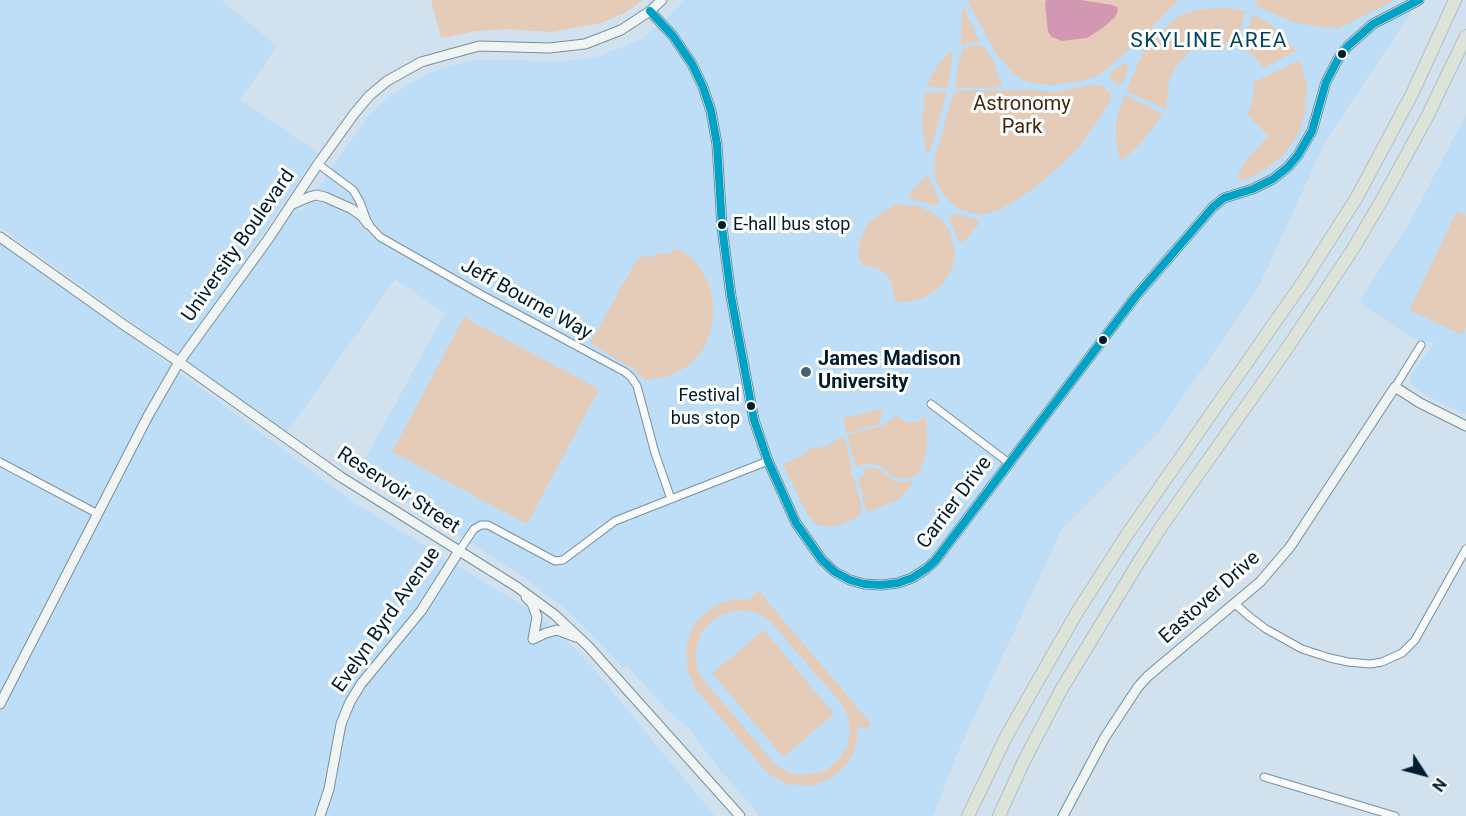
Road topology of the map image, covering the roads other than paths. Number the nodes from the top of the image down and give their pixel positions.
1 (662, 0) edge
2 (1419, 0) edge
3 (1455, 0) edge
4 (650, 11) junction
5 (1466, 36) edge
6 (318, 164) junction
7 (291, 206) junction
8 (368, 224) junction
9 (0, 237) edge
10 (1421, 345) dead end
11 (179, 362) junction
12 (1395, 387) junction
13 (932, 404) dead end
14 (1466, 426) edge
15 (768, 460) junction
16 (0, 462) edge
17 (1009, 463) junction
18 (672, 499) junction
19 (99, 514) junction
20 (1466, 549) edge
21 (459, 551) junction
22 (517, 587) junction
23 (1234, 603) junction
24 (585, 642) junction
25 (0, 704) edge
26 (1264, 777) dead end
27 (320, 816) edge
28 (740, 816) edge
29 (968, 816) edge
30 (999, 816) edge
31 (1063, 816) edge
32 (1395, 816) edge

1 - 4 street, University Boulevard
2 - 17 street, Carrier Drive
3 - 29 highway
4 - 6 street, University Boulevard
4 - 15 street, Carrier Drive
5 - 30 highway
6 - 7 street, University Boulevard
6 - 8 street, Jeff Bourne Way
7 - 8 street
7 - 11 street, University Boulevard
8 - 18 street, Jeff Bourne Way
9 - 11 street, Reservoir Street
10 - 12 street, Eastover Drive
11 - 19 street, University Boulevard
11 - 21 street, Reservoir Street
12 - 14 street
12 - 23 street, Eastover Drive
13 - 17 street
15 - 17 street, Carrier Drive
15 - 18 street
16 - 19 street
18 - 21 street
19 - 25 street, University Boulevard
20 - 23 street
21 - 22 street, Reservoir Street
21 - 27 street, Evelyn Byrd Avenue
22 - 24 street, Reservoir Street
22 - 24 street
23 - 31 street, Eastover Drive
24 - 28 street, Reservoir Street
26 - 32 street

